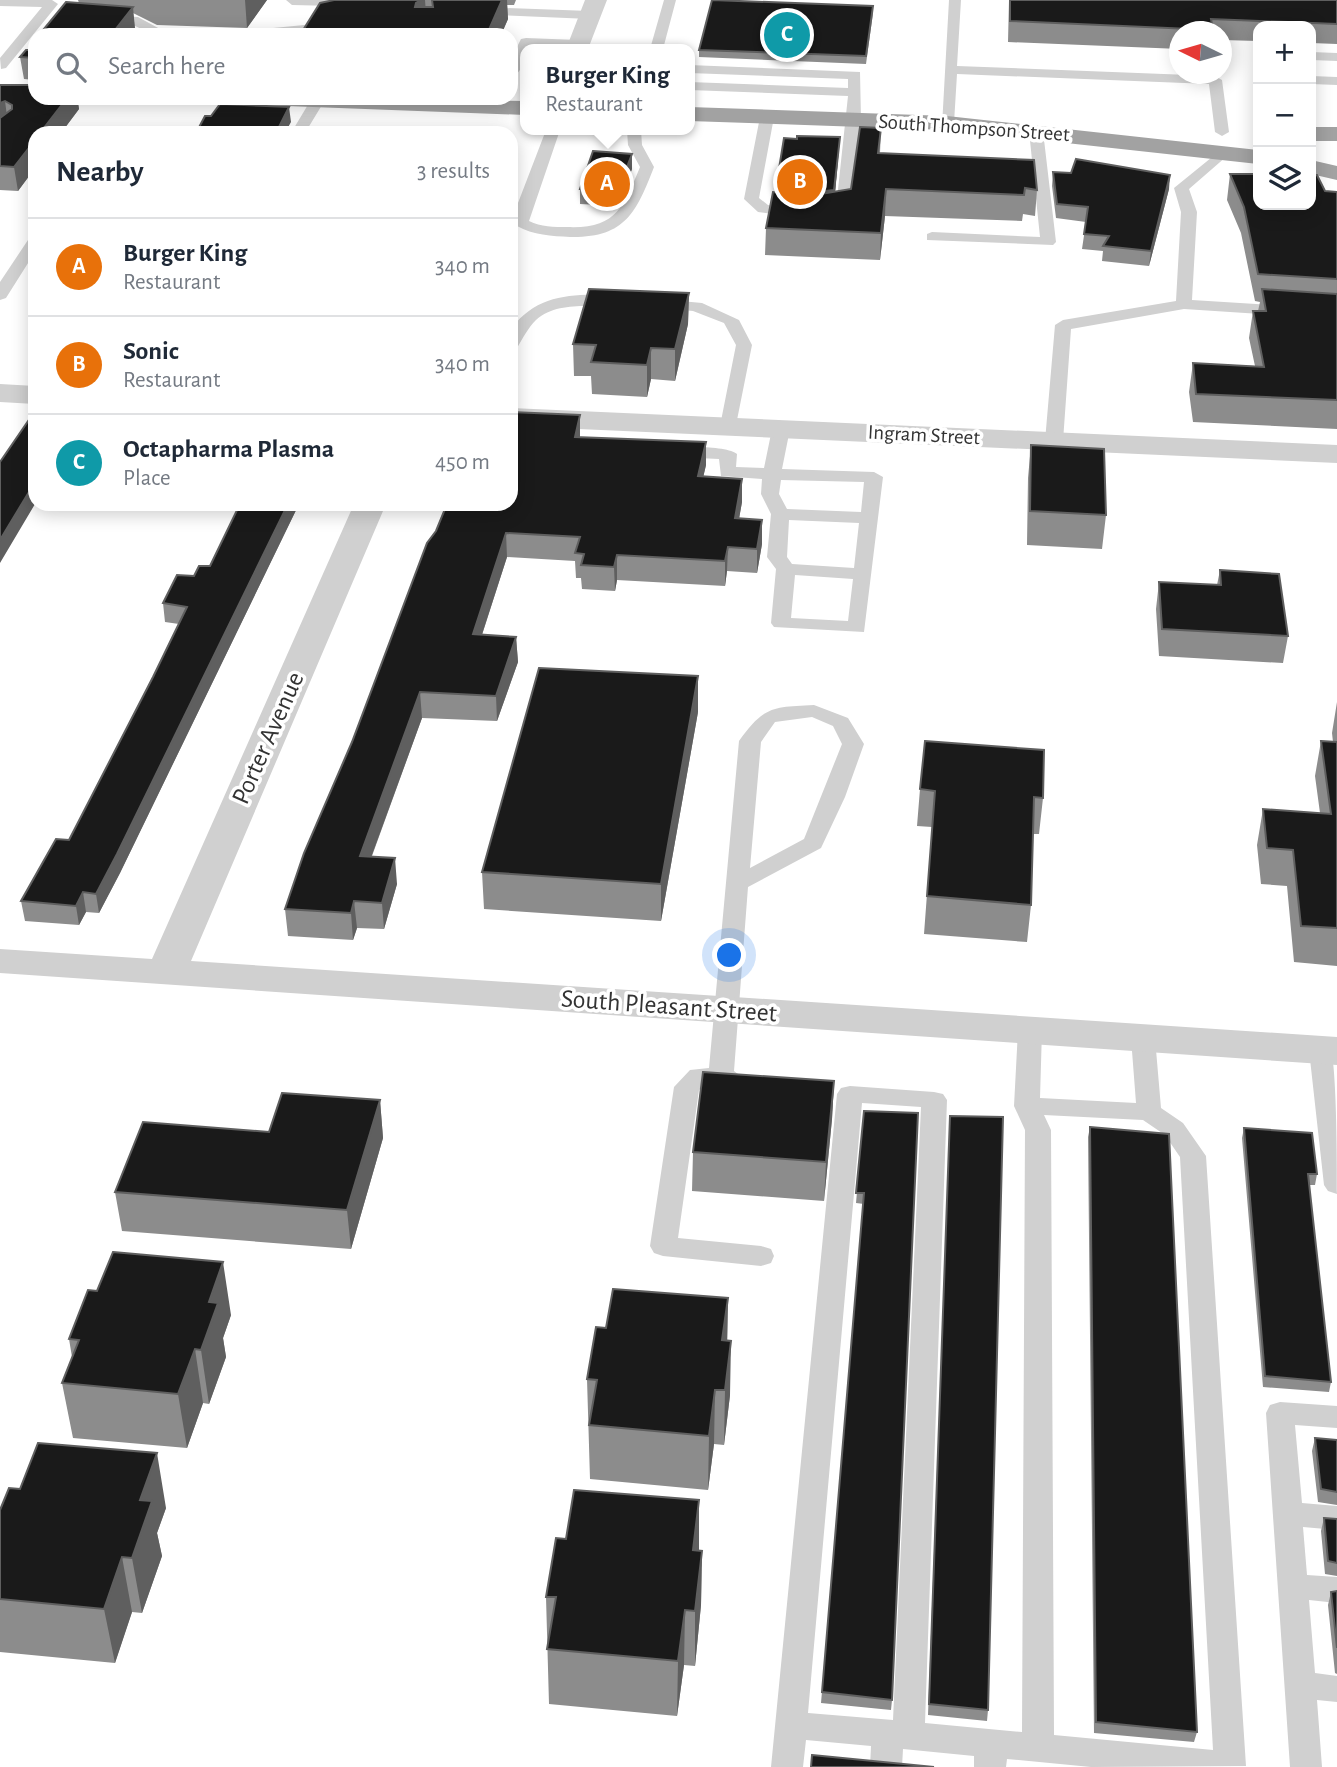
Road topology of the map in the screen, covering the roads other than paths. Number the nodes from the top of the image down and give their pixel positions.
1 (550, 0) edge
2 (670, 0) edge
3 (955, 0) edge
4 (345, 1) edge
5 (0, 2) edge
6 (593, 8) edge
7 (461, 10) edge
8 (545, 13) junction
9 (283, 17) edge
10 (94, 19) edge
11 (37, 28) edge
12 (150, 28) edge
13 (28, 37) edge
14 (525, 44) edge
15 (547, 44) edge
16 (579, 44) edge
17 (657, 44) edge
18 (1316, 56) edge
19 (1337, 57) edge
20 (1, 65) edge
21 (24, 65) edge
22 (695, 69) edge
23 (950, 70) junction
24 (1316, 80) edge
25 (1337, 81) edge
26 (695, 86) edge
27 (854, 92) junction
28 (315, 105) edge
29 (695, 114) edge
30 (767, 117) junction
31 (854, 120) junction
32 (947, 123) junction
33 (302, 126) edge
34 (1026, 130) junction
35 (1253, 134) edge
36 (552, 135) edge
37 (633, 135) edge
38 (1222, 143) junction
39 (1253, 156) edge
40 (1316, 168) edge
41 (1337, 173) edge
42 (932, 236) dead end
43 (28, 251) edge
44 (12, 275) junction
45 (28, 276) edge
46 (0, 295) edge
47 (1184, 304) junction
48 (1337, 314) edge
49 (518, 329) edge
50 (0, 393) edge
51 (28, 395) edge
52 (518, 416) edge
53 (729, 426) junction
54 (781, 429) junction
55 (1054, 441) junction
56 (659, 451) edge
57 (1337, 454) edge
58 (772, 474) junction
59 (367, 511) edge
60 (780, 514) junction
61 (869, 518) junction
62 (786, 569) junction
63 (863, 575) junction
64 (737, 884) junction
65 (0, 961) edge
66 (166, 972) junction
67 (726, 1009) junction
68 (1030, 1030) junction
69 (1143, 1038) junction
70 (1329, 1050) edge
71 (721, 1077) junction
72 (762, 1082) edge
73 (1027, 1106) junction
74 (1149, 1112) junction
75 (1334, 1131) edge
76 (1337, 1185) edge
77 (761, 1256) dead end
78 (1337, 1417) edge
79 (1287, 1514) junction
80 (1337, 1518) edge
81 (1293, 1586) junction
82 (1337, 1590) edge
83 (1300, 1685) junction
84 (1337, 1689) edge
85 (791, 1725) junction
86 (898, 1734) junction
87 (1038, 1748) junction
88 (990, 1755) edge
89 (1100, 1760) edge
90 (787, 1767) edge
91 (886, 1767) edge
92 (1310, 1767) edge

1 - 8 lane
2 - 17 lane
3 - 23 lane
4 - 9 lane
4 - 9 lane
5 - 11 lane
6 - 8 lane
6 - 16 street
7 - 8 lane
10 - 12 lane
13 - 20 lane
14 - 15 lane
18 - 19 lane
20 - 21 lane
22 - 27 lane
23 - 32 lane
23 - 38 lane
24 - 25 lane
26 - 27 lane
27 - 31 lane
28 - 33 lane
29 - 30 highway, South Thompson Street
30 - 31 highway, South Thompson Street
30 - 31 lane
31 - 32 highway, South Thompson Street
32 - 34 highway, South Thompson Street
34 - 38 highway, South Thompson Street
34 - 42 lane
35 - 38 highway
36 - 37 lane
38 - 39 highway, South Thompson Street
38 - 47 lane
40 - 41 highway
43 - 44 lane
44 - 45 lane
44 - 46 lane
47 - 48 lane
47 - 55 lane
49 - 53 lane
50 - 51 street
52 - 53 street, Ingram Street
53 - 54 street, Ingram Street
54 - 55 street, Ingram Street
54 - 58 lane
55 - 57 street, Ingram Street
56 - 58 lane
58 - 60 lane
58 - 61 lane
59 - 66 street, Porter Avenue
60 - 61 lane
60 - 62 lane
61 - 63 lane
62 - 63 lane
62 - 63 lane
64 - 64 lane
64 - 67 lane
65 - 66 street, South Pleasant Street
66 - 67 street, South Pleasant Street
67 - 68 street, South Pleasant Street
67 - 71 lane
68 - 69 street, South Pleasant Street
68 - 73 lane
69 - 70 street, South Pleasant Street
69 - 74 lane
70 - 75 lane
71 - 72 lane
71 - 77 lane
73 - 74 lane
73 - 87 lane
74 - 89 lane
75 - 76 lane
78 - 79 lane
79 - 80 lane
79 - 81 lane
81 - 82 lane
81 - 83 lane
83 - 84 lane
83 - 92 lane
85 - 86 lane
85 - 86 lane
85 - 90 lane
86 - 88 lane
86 - 91 lane
87 - 88 lane
87 - 89 lane

